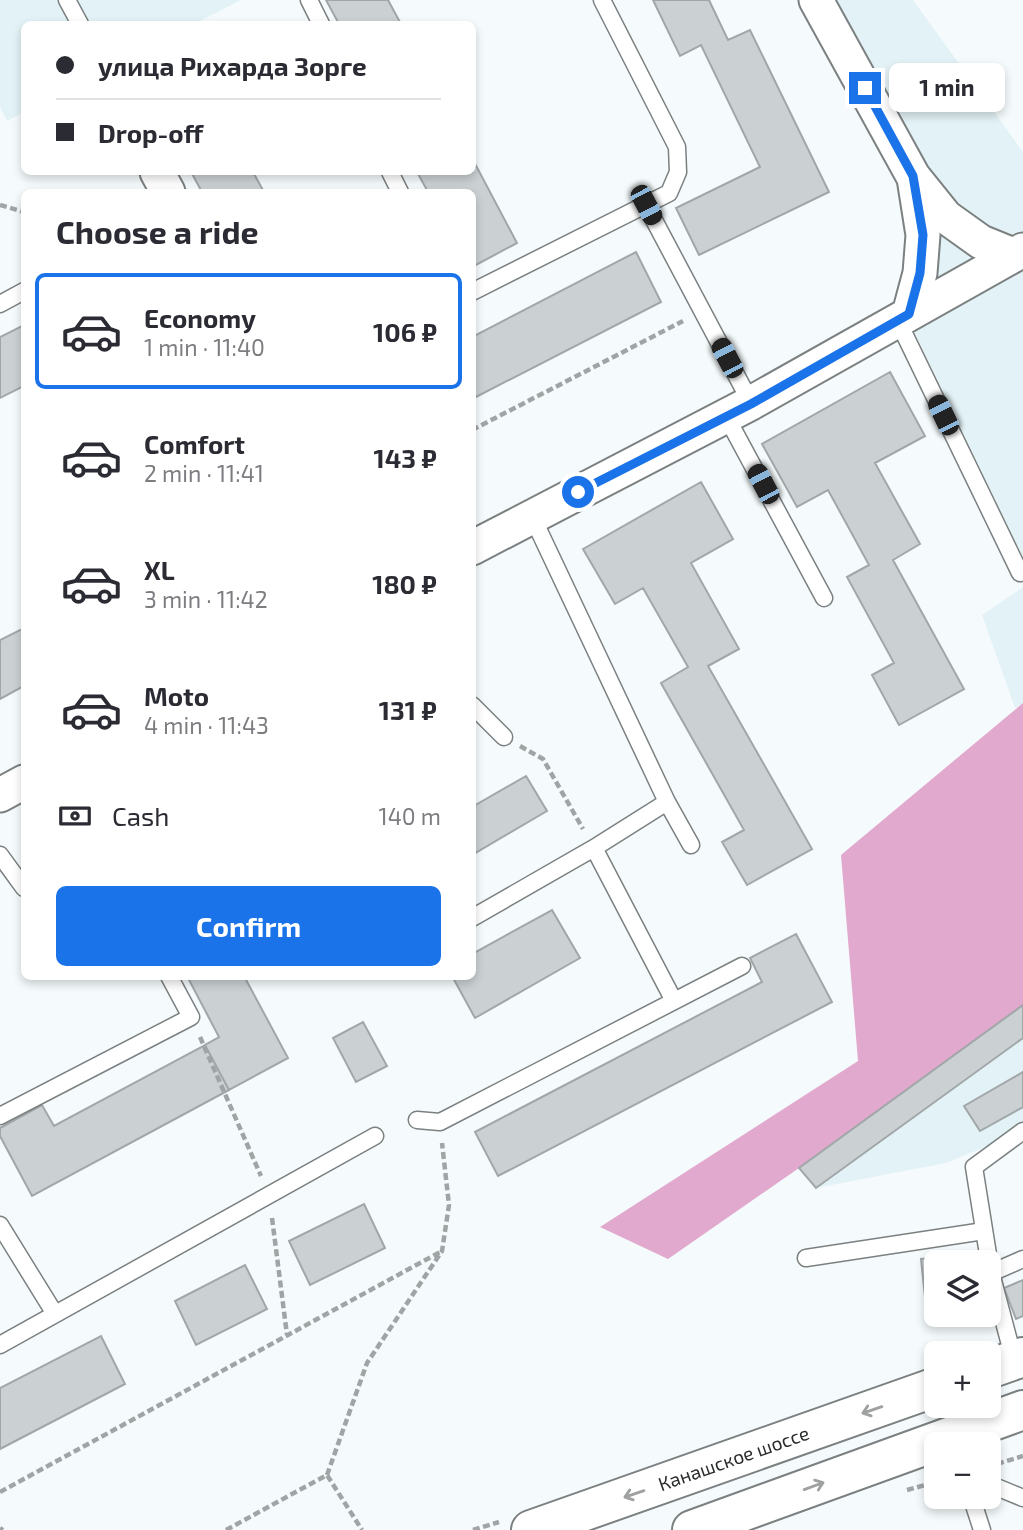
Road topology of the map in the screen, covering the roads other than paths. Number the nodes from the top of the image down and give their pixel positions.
1 (67, 0) edge
2 (309, 0) edge
3 (602, 0) edge
4 (816, 0) edge
5 (78, 21) edge
6 (320, 21) edge
7 (913, 176) junction
8 (646, 205) junction
9 (1018, 253) edge
10 (476, 290) edge
11 (21, 293) edge
12 (0, 304) edge
13 (903, 317) junction
14 (739, 410) junction
15 (532, 516) junction
16 (476, 546) edge
17 (1020, 573) dead end
18 (824, 598) dead end
19 (476, 709) edge
20 (504, 737) road end
21 (21, 784) edge
22 (0, 795) edge
23 (667, 802) junction
24 (691, 845) dead end
25 (594, 848) junction
26 (0, 855) edge
27 (21, 884) edge
28 (476, 916) edge
29 (742, 967) dead end
30 (171, 980) edge
31 (674, 1001) junction
32 (0, 1116) edge
33 (417, 1120) dead end
34 (1023, 1131) edge
35 (375, 1136) dead end
36 (0, 1224) edge
37 (984, 1231) junction
38 (987, 1250) edge
39 (806, 1258) dead end
40 (1023, 1259) edge
41 (1001, 1268) edge
42 (55, 1314) junction
43 (1001, 1325) edge
44 (0, 1345) edge
45 (1009, 1362) edge
46 (924, 1391) edge
47 (1023, 1410) edge
48 (968, 1432) edge
49 (924, 1449) edge
50 (1001, 1489) edge
51 (1023, 1497) edge
52 (975, 1509) edge
53 (517, 1525) edge
54 (692, 1530) edge
55 (982, 1530) edge

1 - 5 lane
2 - 6 lane
3 - 8 lane
4 - 7 street
7 - 9 street
7 - 13 street
8 - 10 lane
8 - 14 lane
9 - 13 street
11 - 12 lane
13 - 14 street
13 - 17 lane
14 - 15 street
14 - 18 lane
15 - 16 street
15 - 23 lane
19 - 20 lane
21 - 22 street
23 - 24 lane
23 - 25 lane
25 - 28 lane
25 - 31 lane
26 - 27 lane
29 - 31 lane
30 - 32 lane
31 - 33 lane
34 - 37 lane
35 - 42 lane
36 - 42 lane
37 - 38 lane
37 - 39 lane
40 - 41 lane
42 - 44 lane
43 - 45 lane
46 -> 53 main road, Канашское шоссе
47 - 48 main road
54 -> 49 main road
50 - 51 lane
52 - 55 lane

